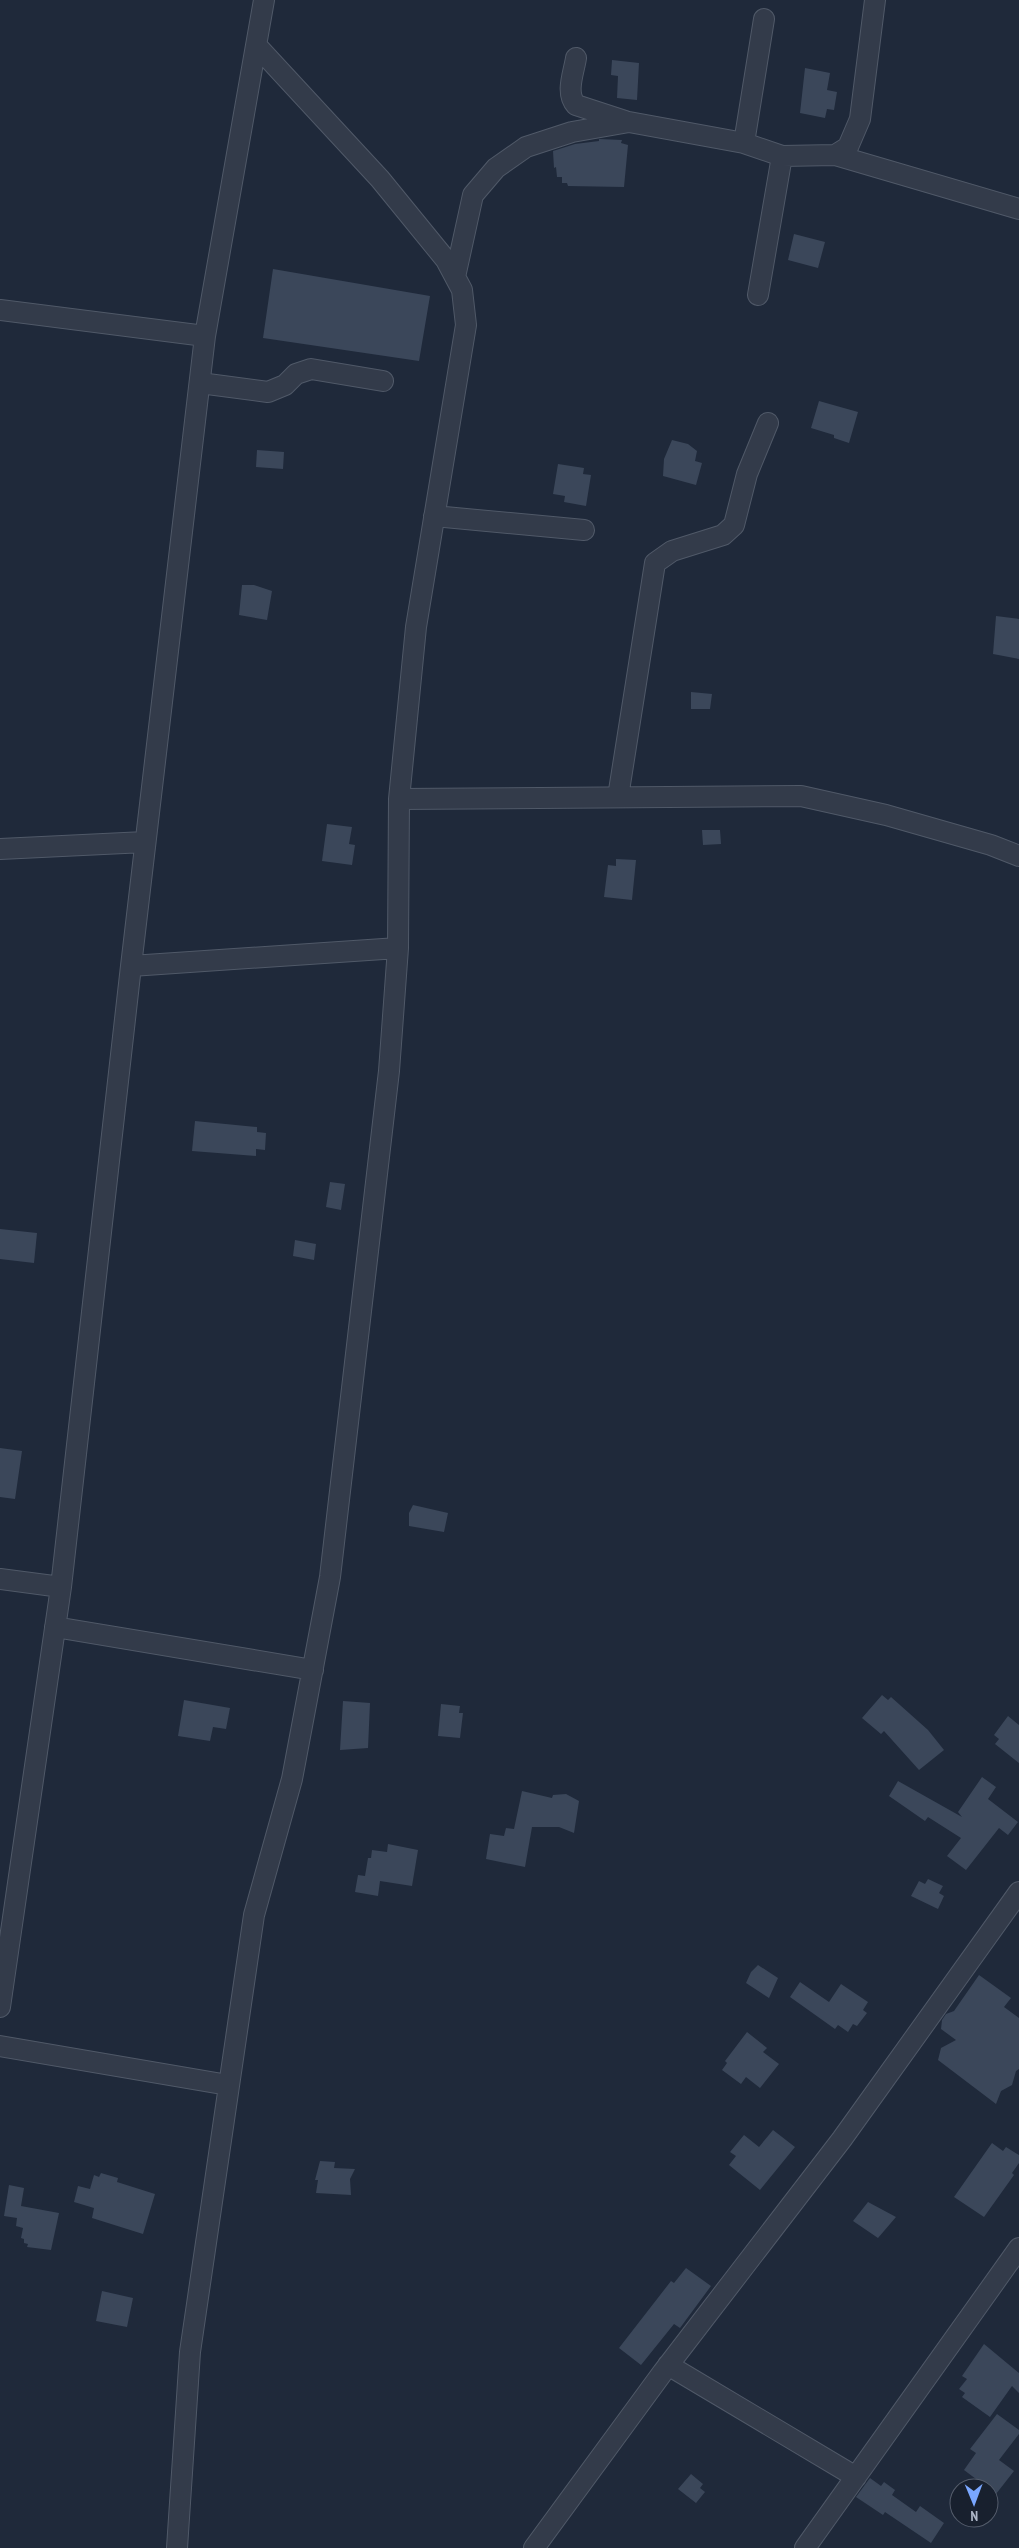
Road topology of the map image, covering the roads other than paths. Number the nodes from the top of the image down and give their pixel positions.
1 (264, 0) edge
2 (874, 0) edge
3 (764, 19) dead end
4 (256, 44) junction
5 (576, 58) dead end
6 (629, 122) junction
7 (744, 143) junction
8 (782, 156) junction
9 (835, 156) junction
10 (1019, 209) edge
11 (455, 277) junction
12 (758, 295) dead end
13 (0, 310) edge
14 (205, 336) junction
15 (383, 381) dead end
16 (200, 383) junction
17 (768, 423) dead end
18 (434, 516) junction
19 (584, 530) dead end
20 (618, 797) junction
21 (400, 798) junction
22 (145, 842) junction
23 (0, 849) edge
24 (1019, 856) edge
25 (398, 948) junction
26 (131, 966) junction
27 (0, 1578) edge
28 (61, 1587) junction
29 (55, 1627) junction
30 (313, 1670) junction
31 (1019, 1892) edge
32 (0, 2007) edge
33 (0, 2046) edge
34 (228, 2086) junction
35 (1019, 2248) edge
36 (668, 2365) junction
37 (856, 2477) junction
38 (177, 2548) edge
39 (534, 2548) edge
40 (805, 2548) edge

1 - 4 street
2 - 9 street
3 - 7 street
4 - 11 street
4 - 14 street
5 - 6 street
6 - 7 street
6 - 11 street
7 - 8 street
8 - 9 street
8 - 12 street
9 - 10 street
11 - 18 street
13 - 14 street
14 - 16 street
15 - 16 street
16 - 22 street
17 - 20 street
18 - 19 street
18 - 21 street
20 - 21 street
20 - 24 street
21 - 25 street
22 - 23 street
22 - 26 street
25 - 26 street
25 - 30 street
26 - 28 street
27 - 28 street
28 - 29 street
29 - 30 street
29 - 32 street
30 - 34 street
31 - 36 street
33 - 34 street
34 - 38 street
35 - 37 street
36 - 37 street
36 - 39 street
37 - 40 street

